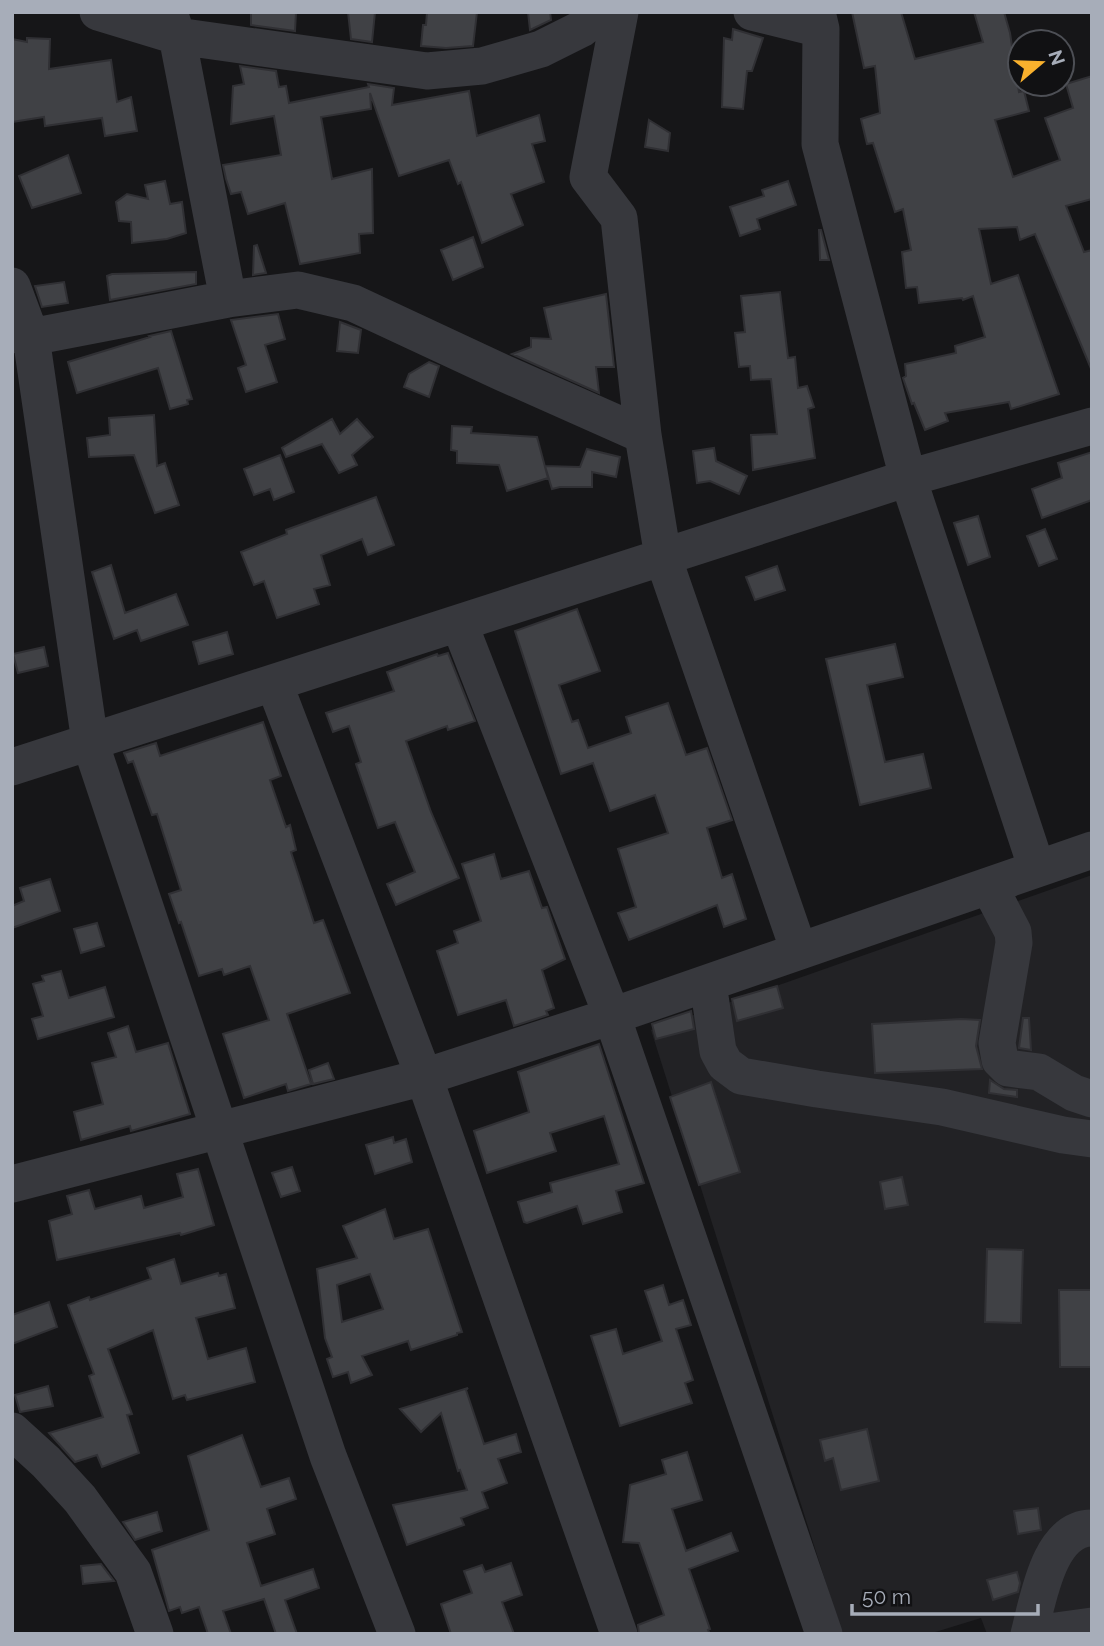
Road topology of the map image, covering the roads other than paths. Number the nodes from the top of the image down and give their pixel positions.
1 (98, 12) edge
2 (602, 12) edge
3 (620, 12) edge
4 (752, 12) edge
5 (819, 20) edge
6 (173, 24) edge
7 (12, 286) edge
8 (228, 299) junction
9 (22, 336) edge
10 (1092, 426) edge
11 (643, 435) junction
12 (908, 478) junction
13 (663, 557) junction
14 (459, 623) junction
15 (274, 683) junction
16 (90, 742) junction
17 (12, 767) edge
18 (1092, 850) edge
19 (1037, 869) junction
20 (989, 886) junction
21 (799, 951) junction
22 (708, 983) junction
23 (612, 1016) junction
24 (424, 1077) junction
25 (1092, 1099) edge
26 (220, 1130) junction
27 (1092, 1139) edge
28 (12, 1184) edge
29 (12, 1431) edge
30 (1092, 1528) edge
31 (1092, 1626) edge
32 (155, 1634) edge
33 (397, 1634) edge
34 (619, 1634) edge
35 (824, 1634) edge
36 (1032, 1634) edge

1 - 6 street
2 - 6 street
3 - 11 street
4 - 5 street
5 - 12 street
6 - 8 street
7 - 9 street
8 - 9 street
8 - 11 street
9 - 16 street
10 - 12 street
11 - 13 street
12 - 13 street
12 - 19 street
13 - 14 street
13 - 21 street
14 - 15 street
14 - 23 street
15 - 16 street
15 - 24 street
16 - 17 street
16 - 26 street
18 - 19 street
19 - 20 street
20 - 21 street
20 - 25 street
21 - 22 street
22 - 23 street
22 - 27 street
23 - 24 street
23 - 35 street
24 - 26 street
24 - 34 street
26 - 28 street
26 - 33 street
29 - 32 street
30 - 36 street
31 - 36 street

